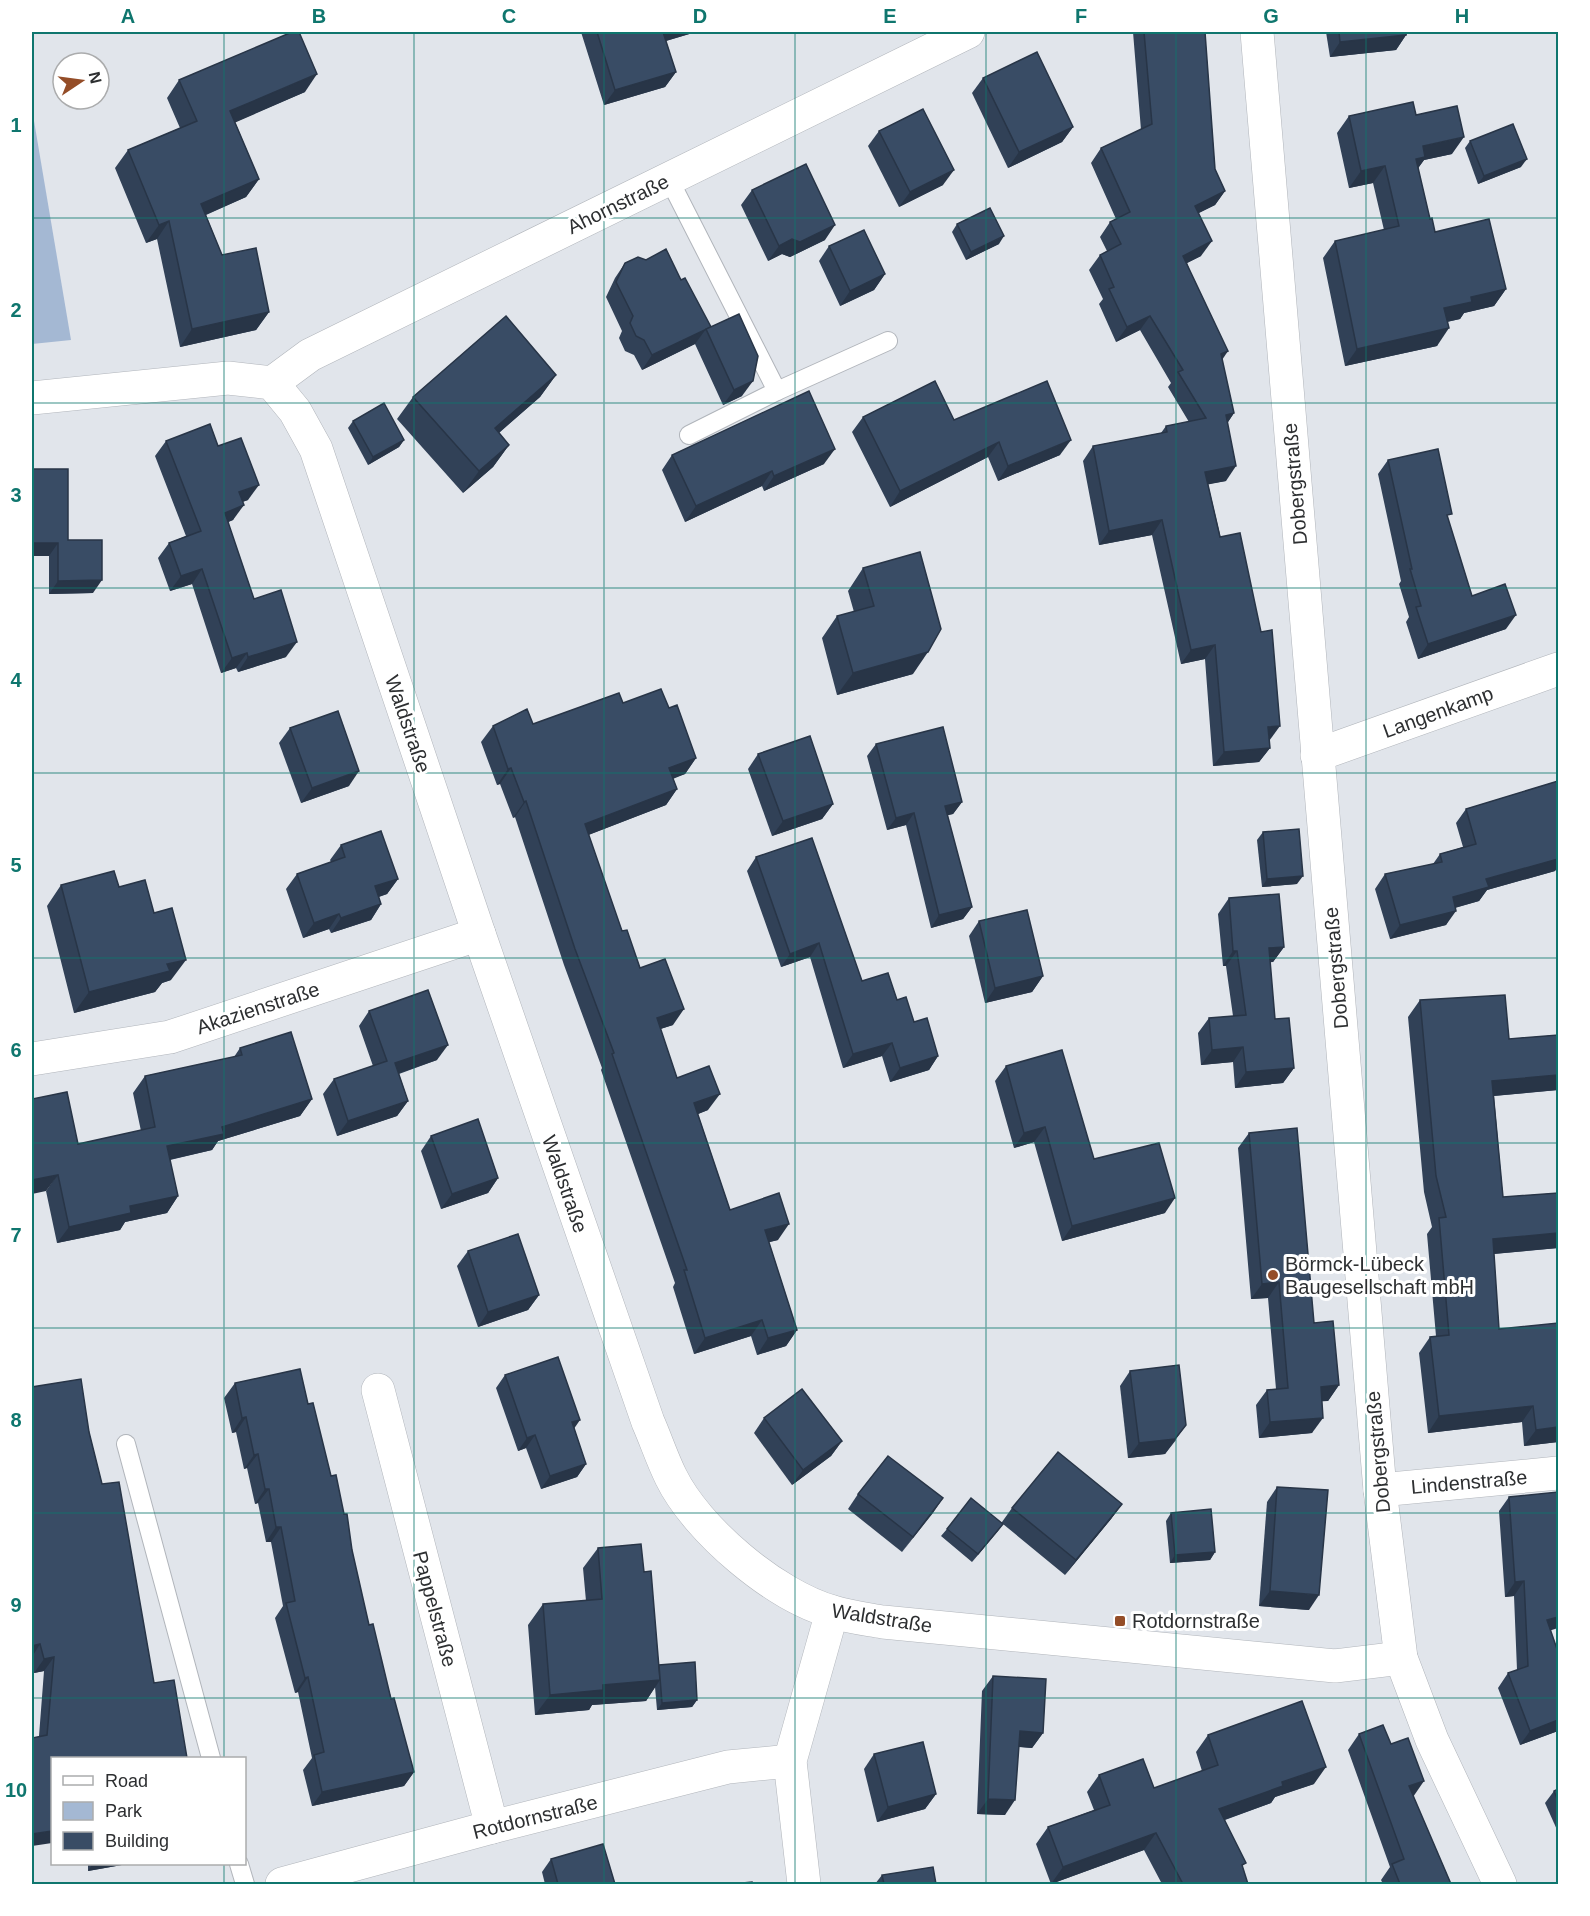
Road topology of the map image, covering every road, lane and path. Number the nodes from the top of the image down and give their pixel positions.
1 (968, 32) edge
2 (1257, 32) edge
3 (669, 179) junction
4 (888, 341) dead end
5 (272, 383) junction
6 (777, 391) junction
7 (32, 398) edge
8 (689, 435) dead end
9 (1558, 669) edge
10 (1317, 755) junction
11 (479, 934) junction
12 (32, 1059) edge
13 (378, 1390) dead end
14 (126, 1444) dead end
15 (1558, 1473) edge
16 (1380, 1490) junction
17 (832, 1612) junction
18 (1401, 1658) junction
19 (211, 1757) edge
20 (790, 1761) junction
21 (492, 1827) junction
22 (240, 1865) edge
23 (245, 1884) edge
24 (282, 1884) edge
25 (804, 1884) edge
26 (1500, 1884) edge

1 - 3 street, Ahornstraße
2 - 10 street, Dobergstraße
3 - 5 street, Ahornstraße
3 - 6 lane
4 - 6 lane
5 - 7 street
5 - 11 street, Waldstraße
6 - 8 lane
9 - 10 street, Langenkamp
10 - 16 street, Dobergstraße
11 - 12 street, Akazienstraße
11 - 17 street, Waldstraße
13 - 21 street, Pappelstraße
14 - 19 lane
15 - 16 street, Lindenstraße
16 - 18 street, Dobergstraße
17 - 18 street, Waldstraße
17 - 20 street
18 - 26 street, Dobergstraße
20 - 21 street, Rotdornstraße
20 - 25 street
21 - 24 street, Rotdornstraße
22 - 23 lane

